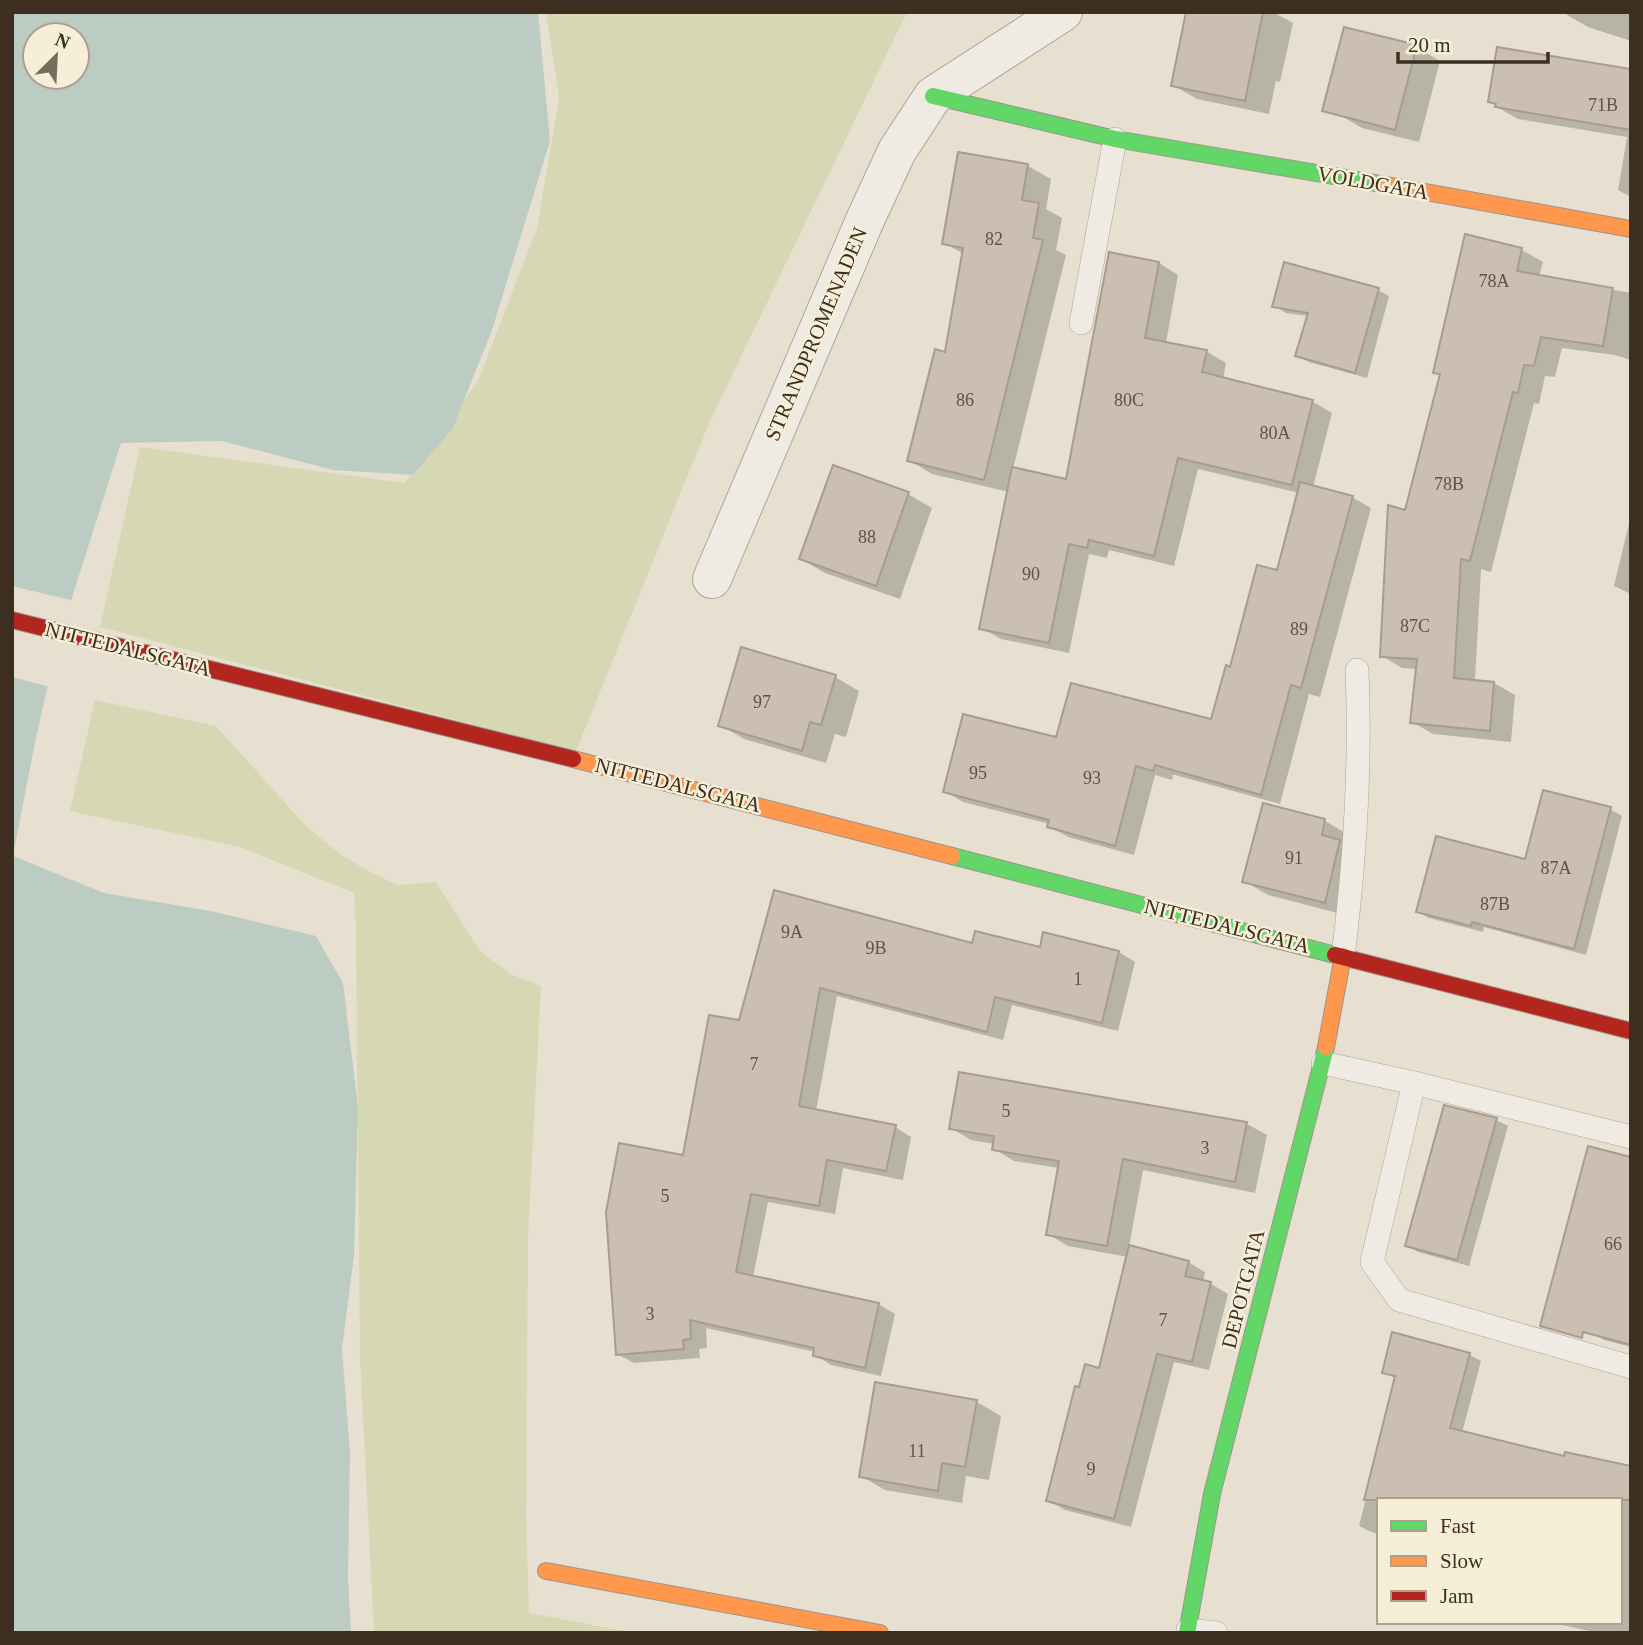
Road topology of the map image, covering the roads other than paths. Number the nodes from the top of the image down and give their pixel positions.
1 (1063, 12) edge
2 (933, 96) junction
3 (1115, 139) junction
4 (1631, 229) edge
5 (1081, 323) dead end
6 (712, 579) dead end
7 (12, 621) edge
8 (1357, 670) dead end
9 (1343, 956) junction
10 (1631, 1031) edge
11 (1323, 1063) junction
12 (1413, 1083) junction
13 (1631, 1137) edge
14 (1631, 1367) edge
15 (546, 1570) dead end
16 (1187, 1632) edge
17 (880, 1633) edge
18 (1216, 1633) edge

1 - 2 street
2 - 3 street, VOLDGATA
2 - 6 street, STRANDPROMENADEN
3 - 4 street, VOLDGATA
3 - 5 lane
7 - 9 street, NITTEDALSGATA
8 - 9 lane
9 - 10 street, NITTEDALSGATA
9 - 11 street, DEPOTGATA
11 - 12 lane
11 - 16 street, DEPOTGATA
12 - 13 lane
12 - 14 lane
15 - 17 street
16 - 18 lane

